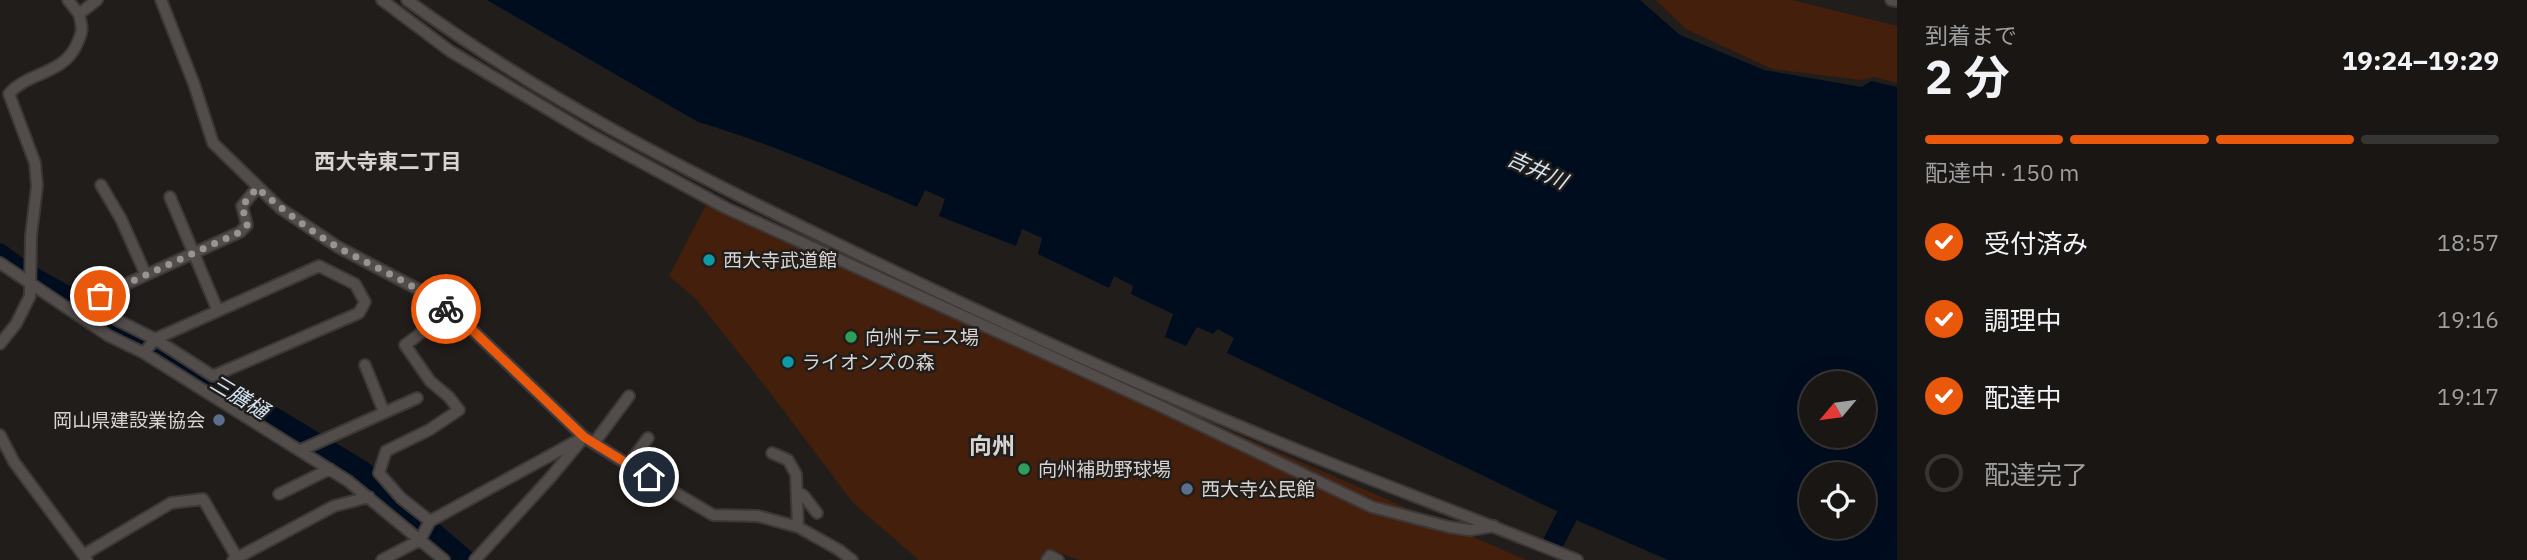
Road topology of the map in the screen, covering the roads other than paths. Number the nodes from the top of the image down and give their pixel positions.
1 (68, 0) edge
2 (97, 0) edge
3 (161, 0) edge
4 (382, 0) edge
5 (407, 0) edge
6 (1891, 0) edge
7 (1897, 1) edge
8 (79, 14) junction
9 (4, 96) edge
10 (101, 185) dead end
11 (257, 188) junction
12 (170, 197) dead end
13 (193, 253) junction
14 (0, 263) edge
15 (146, 275) junction
16 (30, 279) junction
17 (446, 308) junction
18 (218, 310) junction
19 (0, 344) edge
20 (149, 346) junction
21 (365, 365) dead end
22 (629, 396) dead end
23 (417, 398) dead end
24 (384, 412) junction
25 (0, 435) edge
26 (648, 438) dead end
27 (589, 440) junction
28 (304, 449) junction
29 (772, 453) dead end
30 (628, 465) junction
31 (330, 469) junction
32 (798, 492) junction
33 (279, 494) dead end
34 (369, 497) junction
35 (817, 513) dead end
36 (430, 521) junction
37 (1494, 526) junction
38 (798, 527) junction
39 (421, 538) junction
40 (85, 557) edge
41 (234, 558) edge
42 (382, 560) edge
43 (444, 560) edge
44 (475, 560) edge
45 (852, 560) edge
46 (1047, 560) edge
47 (1058, 560) edge
48 (1577, 560) edge

1 - 8 street
2 - 8 street
3 - 11 street
4 - 37 street
5 - 37 street
6 - 7 street
8 - 9 street
9 - 16 street
10 - 15 street
11 - 13 street
11 - 17 street
12 - 13 street
13 - 15 street
13 - 18 street
14 - 16 street
15 - 20 street
16 - 19 street
16 - 20 street
17 - 27 street
17 - 36 street
18 - 20 street
18 - 20 street
20 - 28 street
21 - 24 street
22 - 27 street
23 - 24 street
24 - 28 street
25 - 40 street
26 - 30 street
27 - 30 street
27 - 36 street
27 - 44 street
28 - 31 street
29 - 32 street
30 - 38 street
31 - 33 street
31 - 34 street
32 - 35 street
32 - 38 street
34 - 39 street
34 - 41 street
36 - 39 street
37 - 48 street
38 - 45 street
39 - 42 street
39 - 43 street
40 - 41 street
46 - 47 street

